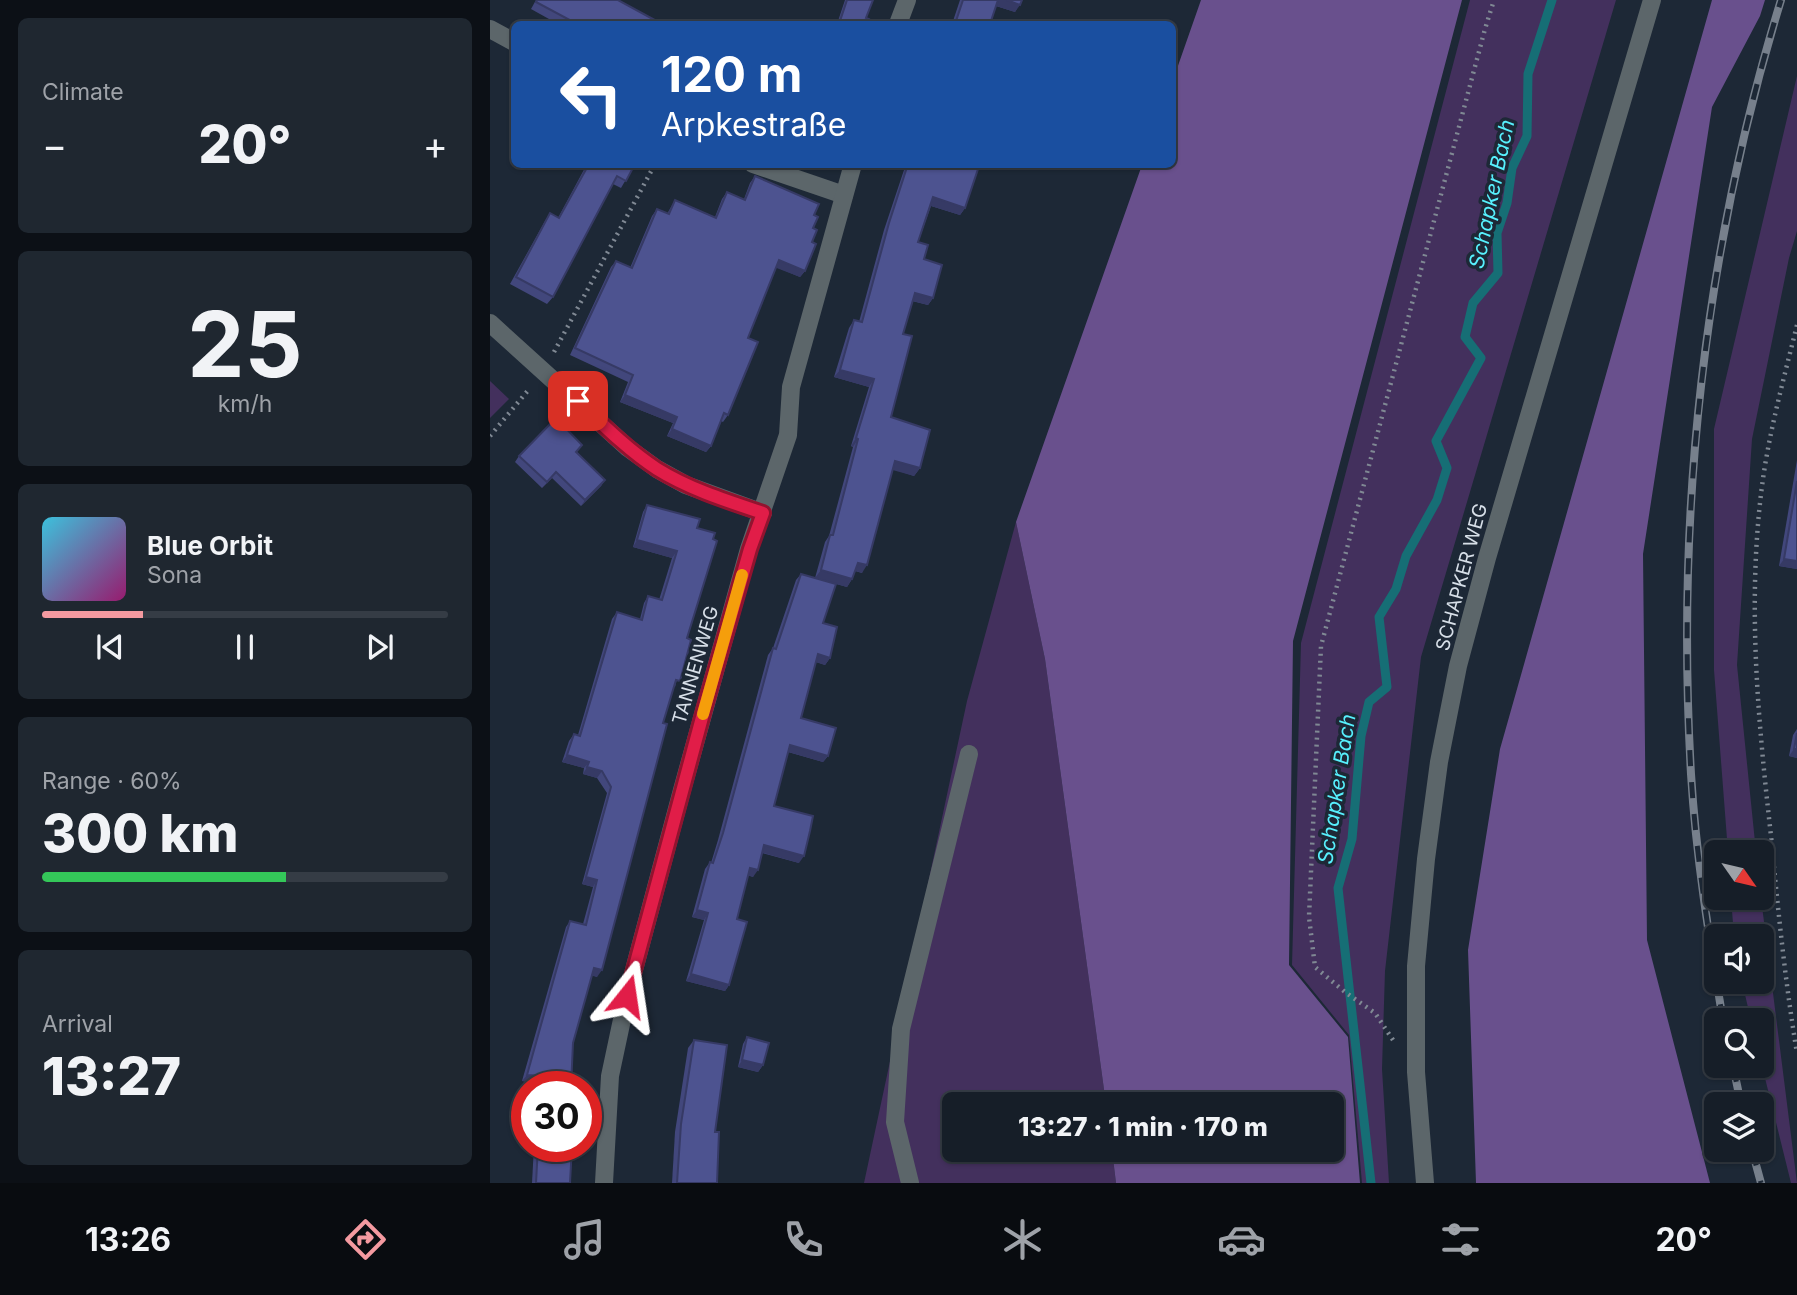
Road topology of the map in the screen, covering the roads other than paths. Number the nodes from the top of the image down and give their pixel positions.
1 (907, 0) edge
2 (1652, 0) edge
3 (899, 21) edge
4 (490, 29) edge
5 (511, 40) edge
6 (765, 168) edge
7 (852, 168) edge
8 (844, 195) junction
9 (490, 323) edge
10 (763, 513) junction
11 (969, 754) dead end
12 (604, 1183) edge
13 (910, 1183) edge
14 (1426, 1183) edge

1 - 3 street
2 - 14 street, SCHAPKER WEG
4 - 5 street
6 - 8 street
7 - 8 street, TANNENWEG
8 - 10 street, TANNENWEG
9 - 10 street
10 - 12 street, TANNENWEG
11 - 13 street

